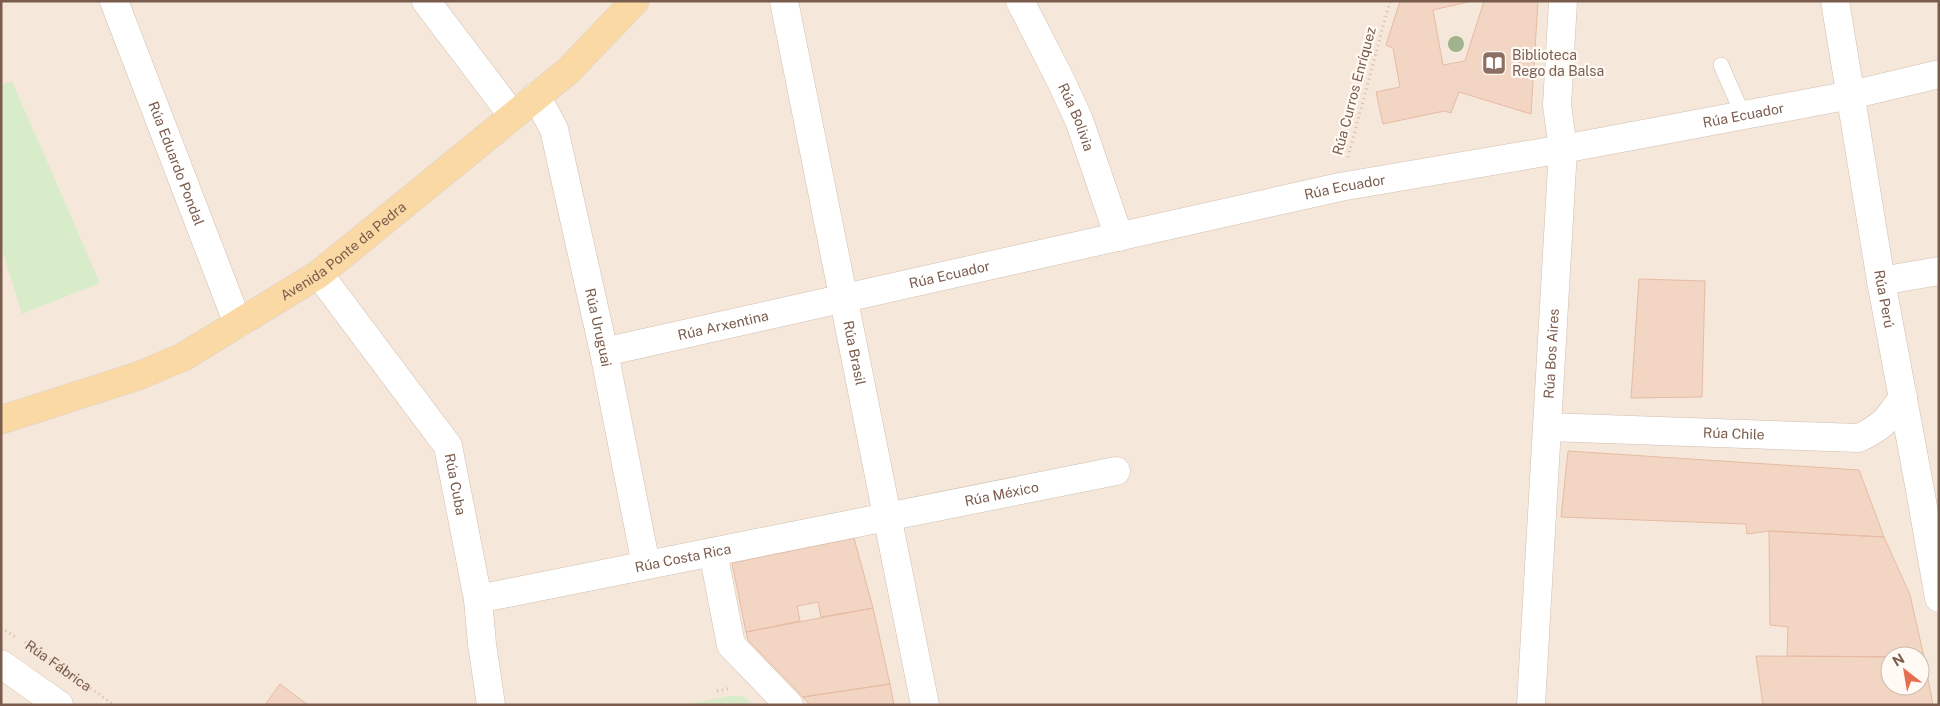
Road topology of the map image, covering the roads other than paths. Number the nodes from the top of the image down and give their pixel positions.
1 (114, 1) edge
2 (426, 1) edge
3 (635, 1) edge
4 (784, 1) edge
5 (1020, 1) edge
6 (1564, 1) edge
7 (1836, 1) edge
8 (1721, 65) dead end
9 (1939, 74) edge
10 (1851, 95) junction
11 (536, 96) junction
12 (1743, 115) junction
13 (513, 116) junction
14 (1563, 149) junction
15 (1119, 237) junction
16 (1939, 271) edge
17 (319, 274) junction
18 (1880, 281) junction
19 (843, 299) junction
20 (238, 324) junction
21 (604, 352) junction
22 (1903, 397) junction
23 (1, 420) edge
24 (1548, 427) junction
25 (1116, 471) dead end
26 (1930, 494) edge
27 (887, 515) junction
28 (713, 552) junction
29 (646, 565) junction
30 (1939, 598) edge
31 (478, 599) junction
32 (1, 664) edge
33 (59, 705) edge
34 (491, 705) edge
35 (789, 705) edge
36 (925, 705) edge
37 (1531, 705) edge

1 - 20 street, Rúa Eduardo Pondal
2 - 13 street
3 - 11 main road, Avenida Ponte da Pedra
4 - 19 street, Rúa Brasil
5 - 15 street, Rúa Bolivia
6 - 14 street, Rúa Bos Aires
7 - 10 street, Rúa Perú
8 - 12 lane
9 - 10 street, Rúa Ecuador
10 - 12 street, Rúa Ecuador
10 - 18 street, Rúa Perú
11 - 13 main road, Avenida Ponte da Pedra
11 - 21 street, Rúa Uruguai
12 - 14 street, Rúa Ecuador
13 - 17 main road, Avenida Ponte da Pedra
14 - 15 street, Rúa Ecuador
14 - 24 street, Rúa Bos Aires
15 - 19 street, Rúa Ecuador
16 - 18 street
17 - 20 main road, Avenida Ponte da Pedra
17 - 31 street, Rúa Cuba
18 - 22 street, Rúa Perú
19 - 21 street, Rúa Arxentina
19 - 27 street, Rúa Brasil
20 - 23 main road, Avenida Ponte da Pedra
21 - 29 street, Rúa Uruguai
22 - 24 street, Rúa Chile
22 - 26 street, Rúa Perú
24 - 37 street, Rúa Bos Aires
25 - 27 street, Rúa México
26 - 30 street, Rúa Perú
27 - 28 street, Rúa Costa Rica
27 - 36 street, Rúa Brasil
28 - 29 street, Rúa Costa Rica
28 - 35 street
29 - 31 street, Rúa Costa Rica
31 - 34 street, Rúa Cuba
32 - 33 street

